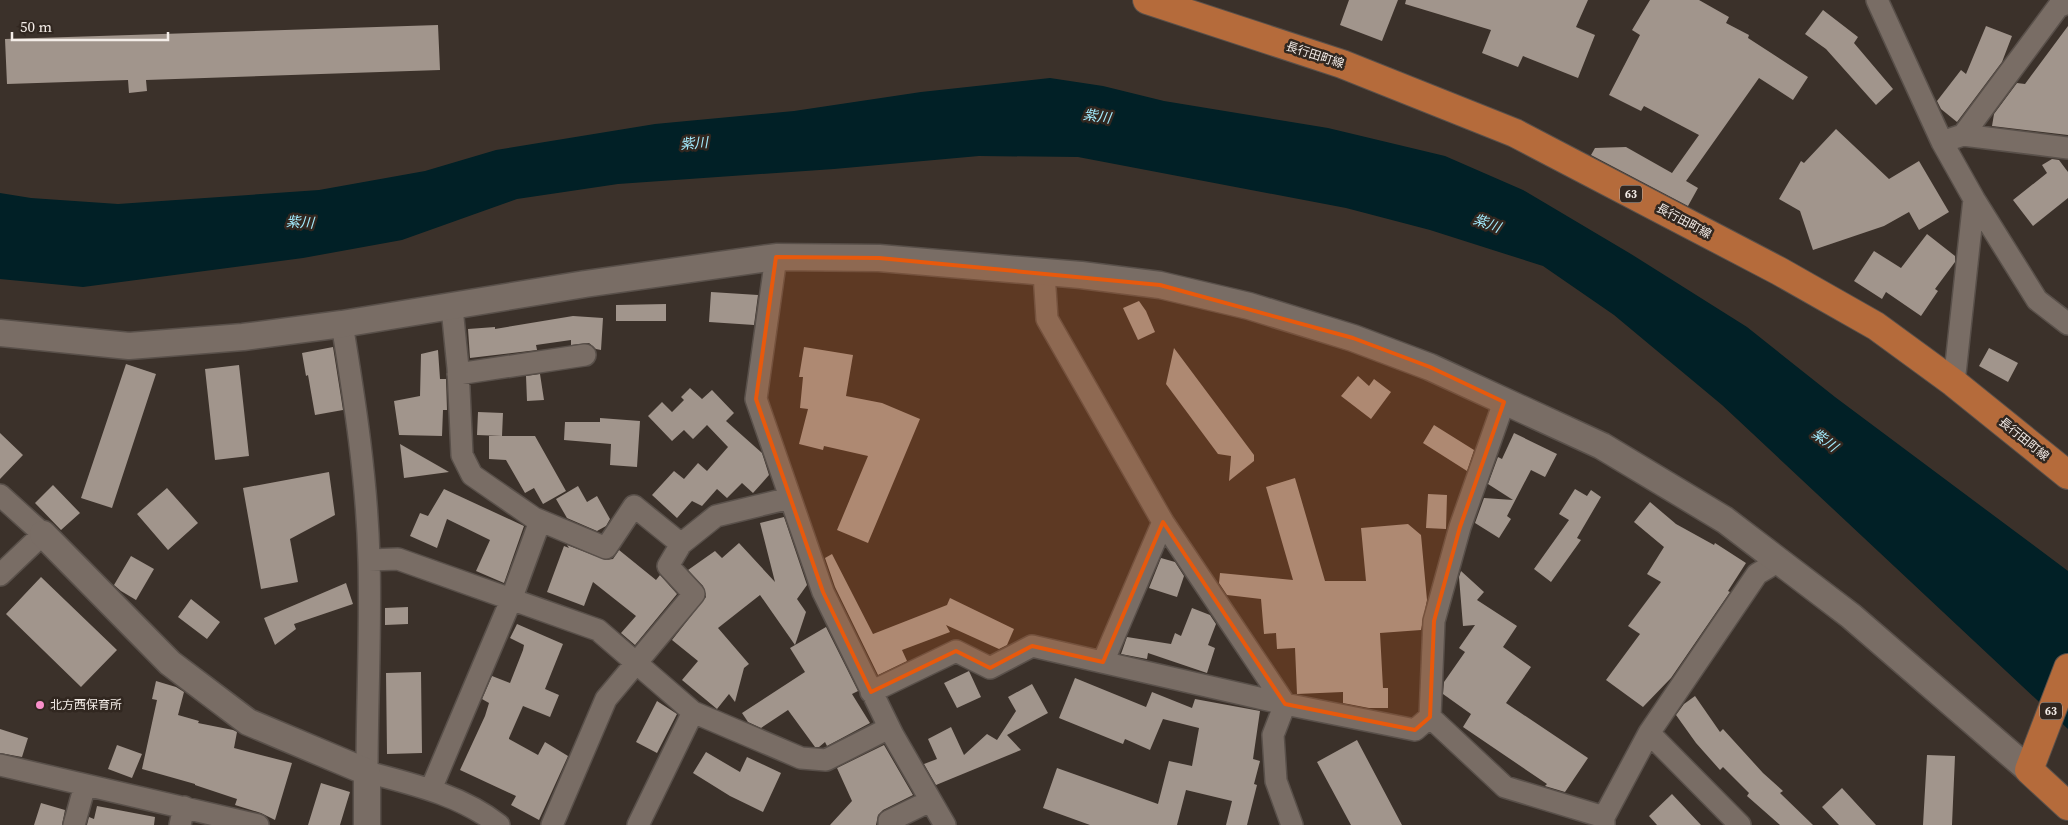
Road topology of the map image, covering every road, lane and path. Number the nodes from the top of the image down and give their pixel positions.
1 (1147, 0) edge
2 (1877, 0) edge
3 (2068, 3) edge
4 (1963, 135) junction
5 (1942, 142) junction
6 (2068, 148) edge
7 (1974, 200) junction
8 (776, 257) junction
9 (1044, 273) junction
10 (452, 308) junction
11 (342, 324) junction
12 (2068, 324) edge
13 (0, 332) edge
14 (585, 356) dead end
15 (458, 374) junction
16 (1954, 383) junction
17 (1504, 402) junction
18 (2068, 475) edge
19 (0, 495) edge
20 (790, 498) junction
21 (540, 521) junction
22 (1163, 522) junction
23 (43, 534) junction
24 (681, 544) junction
25 (369, 560) junction
26 (1779, 561) junction
27 (0, 574) edge
28 (511, 600) junction
29 (1103, 662) junction
30 (635, 663) junction
31 (2068, 668) edge
32 (871, 692) junction
33 (1285, 704) junction
34 (693, 712) junction
35 (1430, 717) junction
36 (889, 728) junction
37 (1649, 733) junction
38 (2032, 760) junction
39 (0, 765) edge
40 (366, 772) junction
41 (85, 785) junction
42 (431, 789) junction
43 (930, 801) junction
44 (2068, 806) edge
45 (182, 816) edge
46 (1604, 821) edge
47 (74, 825) edge
48 (258, 825) edge
49 (367, 825) edge
50 (499, 825) edge
51 (552, 825) edge
52 (638, 825) edge
53 (889, 825) edge
54 (945, 825) edge
55 (1292, 825) edge
56 (1740, 825) edge

1 - 16 main road, 長行田町線 / 63
2 - 5 street
3 - 4 street
4 - 5 street
4 - 6 street
5 - 7 street
7 - 12 street
7 - 16 street
8 - 9 street
8 - 10 street
8 - 20 street
9 - 17 street
9 - 22 street
10 - 11 street
10 - 15 street
11 - 13 street
11 - 25 street
14 - 15 street
15 - 21 street
16 - 18 main road, 長行田町線 / 63
17 - 26 street
17 - 35 street
19 - 23 street
20 - 24 street
20 - 32 street
21 - 24 street
21 - 28 street
22 - 29 street
22 - 33 street
23 - 27 street
23 - 40 street
24 - 30 street
25 - 28 street
25 - 40 street
26 - 37 street
26 - 38 street
28 - 30 street
28 - 42 street
29 - 32 street
29 - 33 street
30 - 34 street
30 - 51 street
31 - 38 main road, 63
32 - 36 street
33 - 35 street
33 - 55 street
34 - 36 street
34 - 52 street
35 - 46 street
36 - 43 street
37 - 46 street
37 - 56 street
38 - 44 main road
39 - 41 street
40 - 42 street
40 - 49 street
41 - 45 street
41 - 47 street
42 - 50 street
43 - 53 street
43 - 54 street
45 - 48 street

